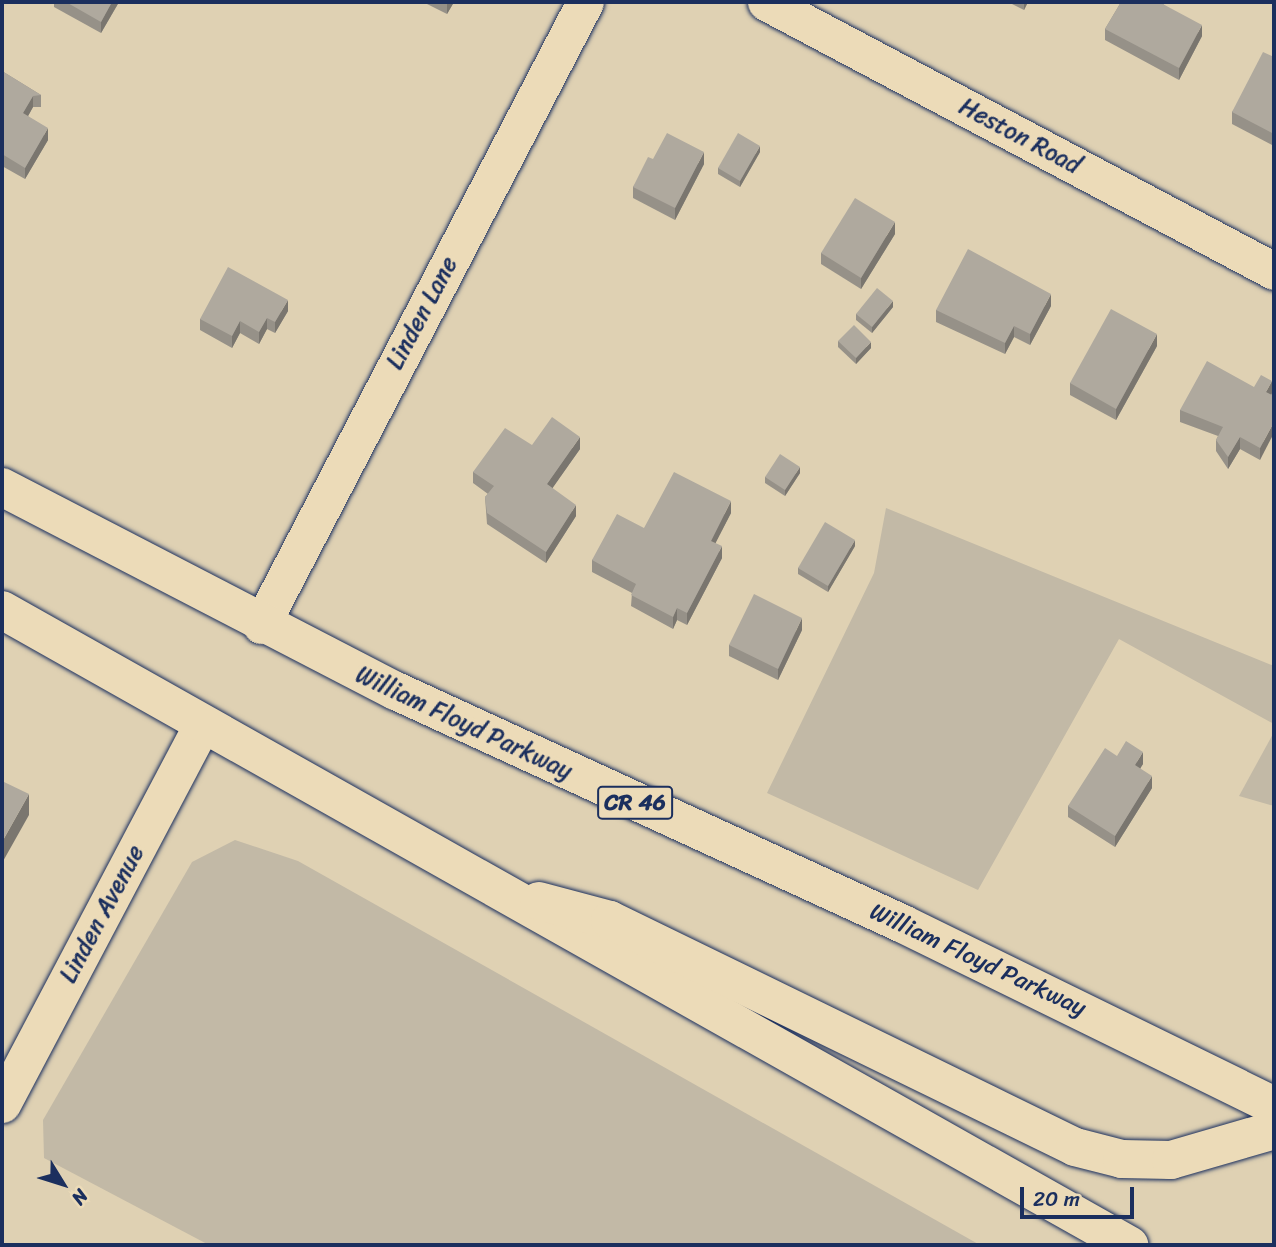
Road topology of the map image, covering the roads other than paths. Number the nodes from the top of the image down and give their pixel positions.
1 (584, 2) edge
2 (766, 2) edge
3 (1274, 271) edge
4 (2, 487) edge
5 (2, 611) edge
6 (261, 625) junction
7 (202, 724) junction
8 (479, 885) junction
9 (2, 1104) edge
10 (1274, 1106) edge
11 (1274, 1130) edge
12 (1129, 1245) edge

1 - 6 street, Linden Lane
2 - 3 street, Heston Road
4 - 6 highway, William Floyd Parkway / CR 46
5 - 7 highway
6 - 10 highway, William Floyd Parkway / CR 46
7 - 8 highway
7 - 9 street, Linden Avenue
8 - 11 highway
8 - 12 highway

